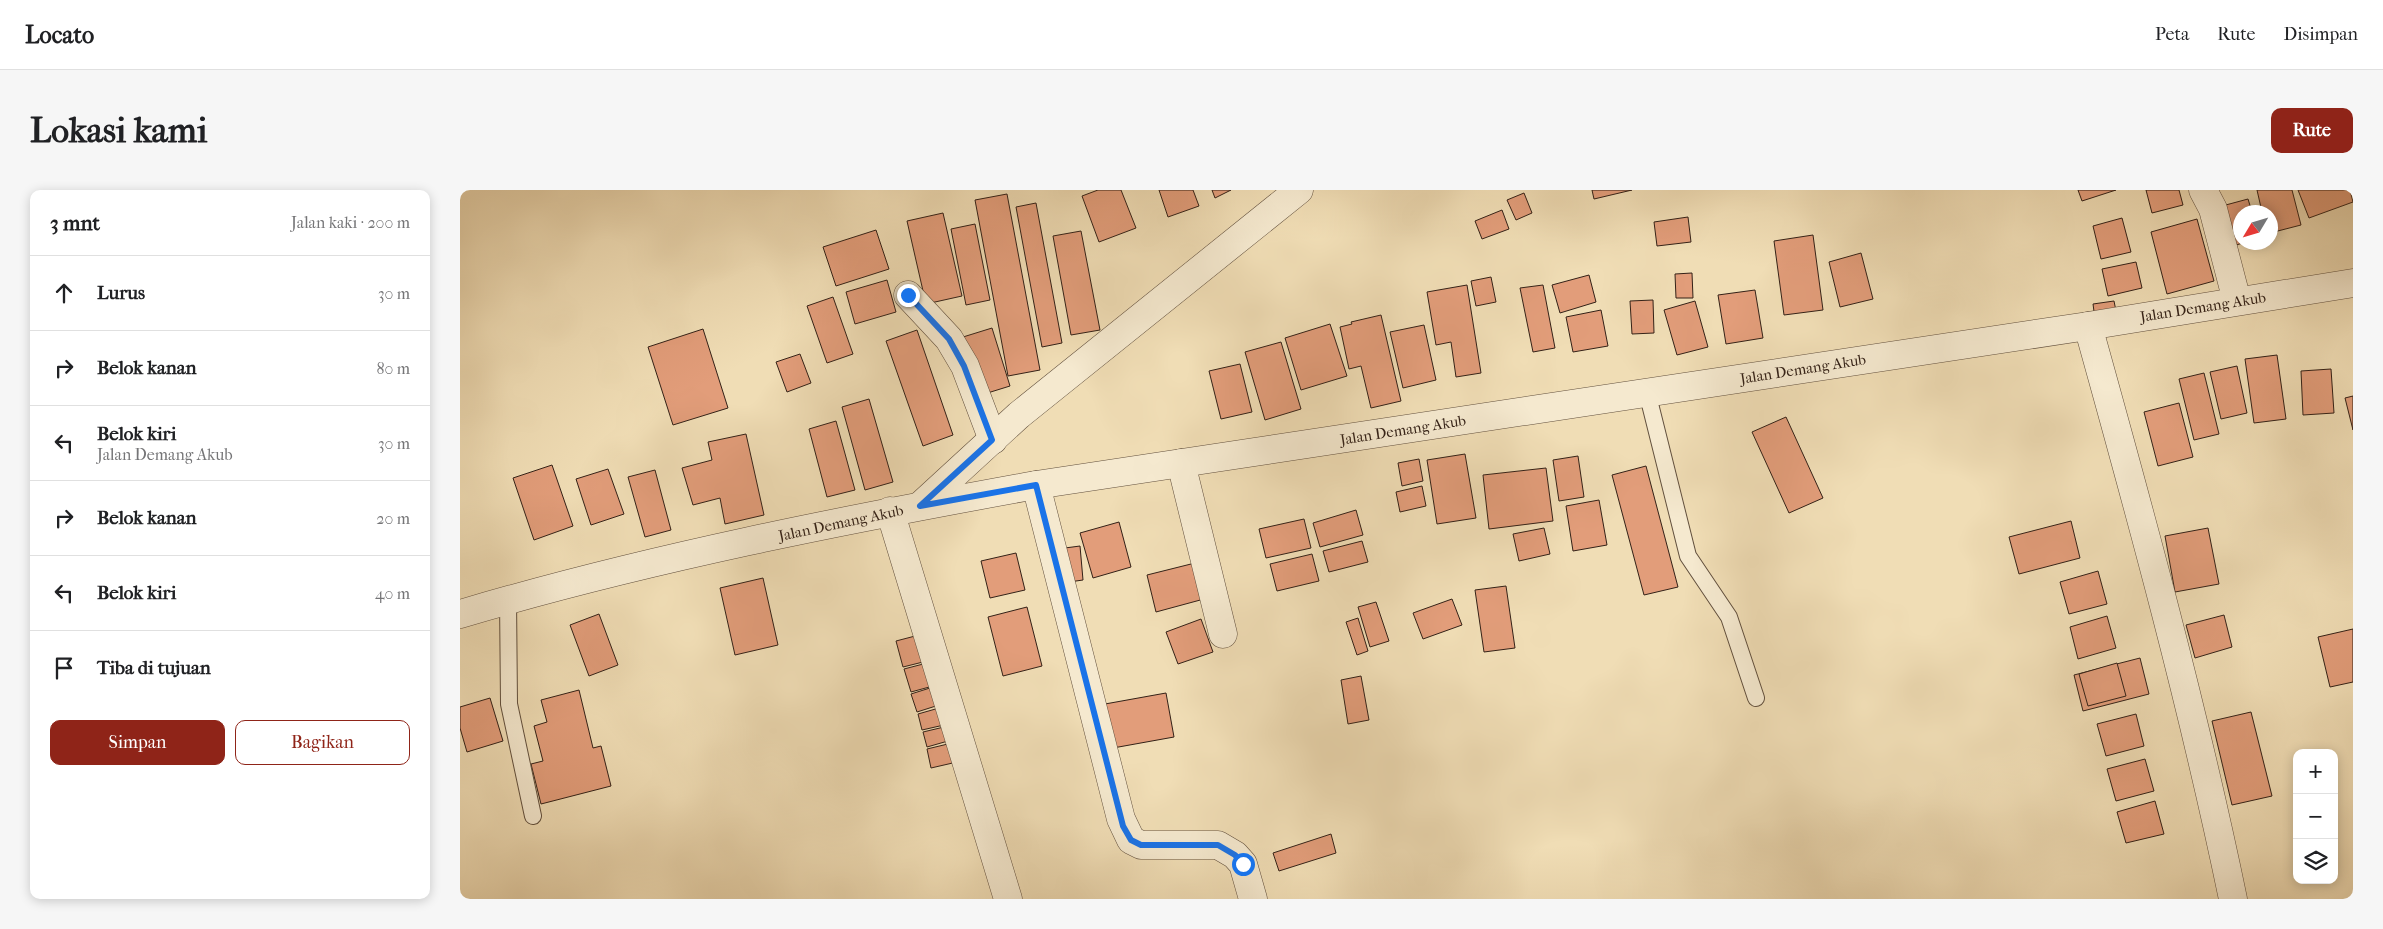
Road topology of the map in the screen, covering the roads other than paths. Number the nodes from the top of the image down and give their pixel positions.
1 (2203, 190) edge
2 (1294, 192) edge
3 (2353, 283) edge
4 (908, 295) dead end
5 (2237, 301) junction
6 (2088, 326) junction
7 (1647, 392) junction
8 (992, 440) junction
9 (1181, 463) junction
10 (1036, 485) junction
11 (920, 506) junction
12 (890, 511) junction
13 (508, 600) junction
14 (460, 614) edge
15 (1223, 634) dead end
16 (1756, 698) dead end
17 (532, 816) dead end
18 (1008, 899) edge
19 (1253, 899) edge
20 (2232, 899) edge

1 - 5 street
2 - 8 street
3 - 5 street, Jalan Demang Akub
4 - 8 street
5 - 6 street, Jalan Demang Akub
6 - 7 street, Jalan Demang Akub
6 - 20 street
7 - 9 street, Jalan Demang Akub
7 - 16 lane
8 - 11 street
9 - 10 street, Jalan Demang Akub
9 - 15 street
10 - 11 street, Jalan Demang Akub
10 - 19 street
11 - 12 street, Jalan Demang Akub
12 - 13 street, Jalan Demang Akub
12 - 18 street
13 - 14 street, Jalan Demang Akub
13 - 17 lane

